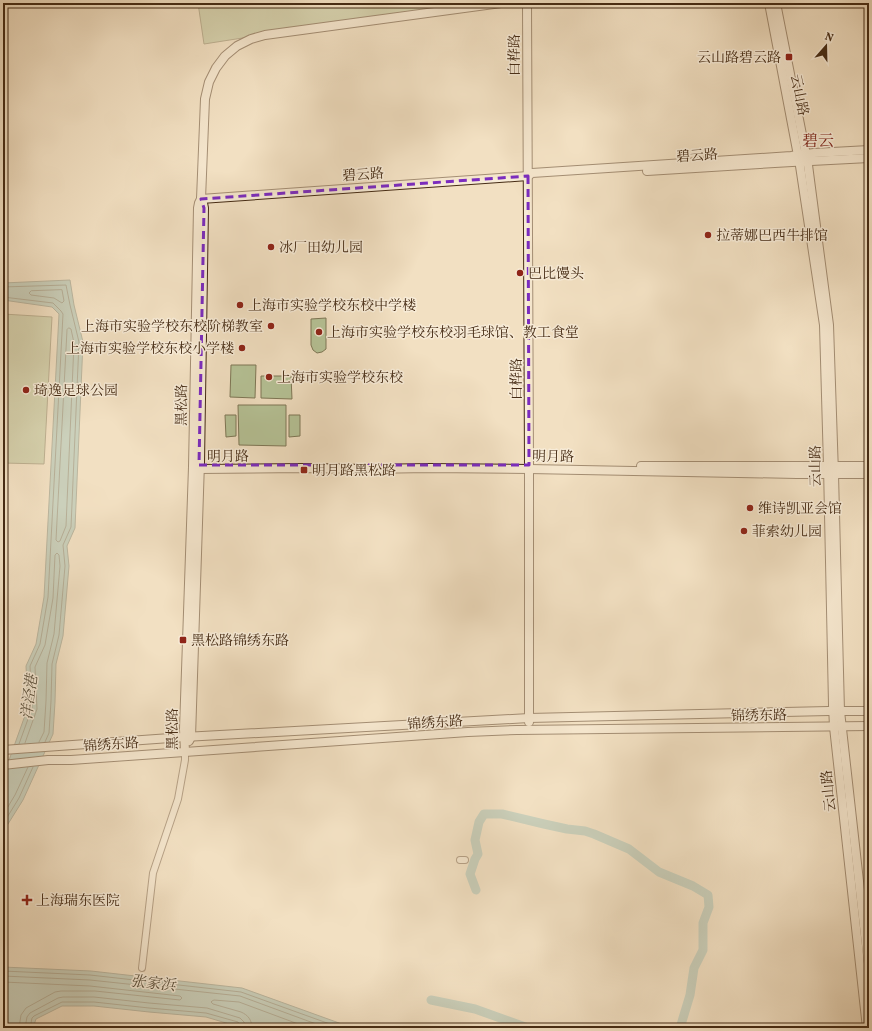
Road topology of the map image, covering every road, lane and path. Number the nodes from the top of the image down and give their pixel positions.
1 (501, 3) edge
2 (527, 3) edge
3 (769, 3) edge
4 (776, 3) edge
5 (869, 150) edge
6 (803, 158) junction
7 (869, 158) edge
8 (528, 176) junction
9 (201, 199) junction
10 (869, 466) edge
11 (197, 467) junction
12 (529, 467) junction
13 (831, 470) junction
14 (869, 474) edge
15 (836, 711) junction
16 (869, 711) edge
17 (529, 718) junction
18 (869, 726) edge
19 (837, 727) junction
20 (529, 730) junction
21 (187, 737) junction
22 (7, 749) edge
23 (185, 756) junction
24 (4, 765) edge
25 (142, 968) dead end
26 (869, 971) edge
27 (868, 1028) edge

1 - 9 street, 黑松路
2 - 8 street, 白桦路
3 - 6 street, 云山路
4 - 6 street, 云山路
5 - 6 street, 碧云路
6 - 7 street, 碧云路
6 - 8 street, 碧云路
6 - 13 street, 云山路
8 - 9 street, 碧云路
8 - 12 street, 白桦路
9 - 11 street, 黑松路
10 - 13 street, 明月路
11 - 12 street, 明月路
11 - 21 street, 黑松路
12 - 13 street, 明月路
12 - 17 street, 白桦路
13 - 14 street, 明月路
13 - 15 street, 云山路
15 - 16 street, 锦绣东路
15 - 17 street, 锦绣东路
15 - 19 street, 云山路
17 - 20 street, 白桦路
17 - 21 street, 锦绣东路
18 - 19 street, 锦绣东路
19 - 20 street, 锦绣东路
19 - 26 street, 云山路
19 - 27 street, 云山路
20 - 23 street, 锦绣东路
21 - 22 street, 锦绣东路
21 - 23 street
23 - 24 street, 锦绣东路
23 - 25 street

